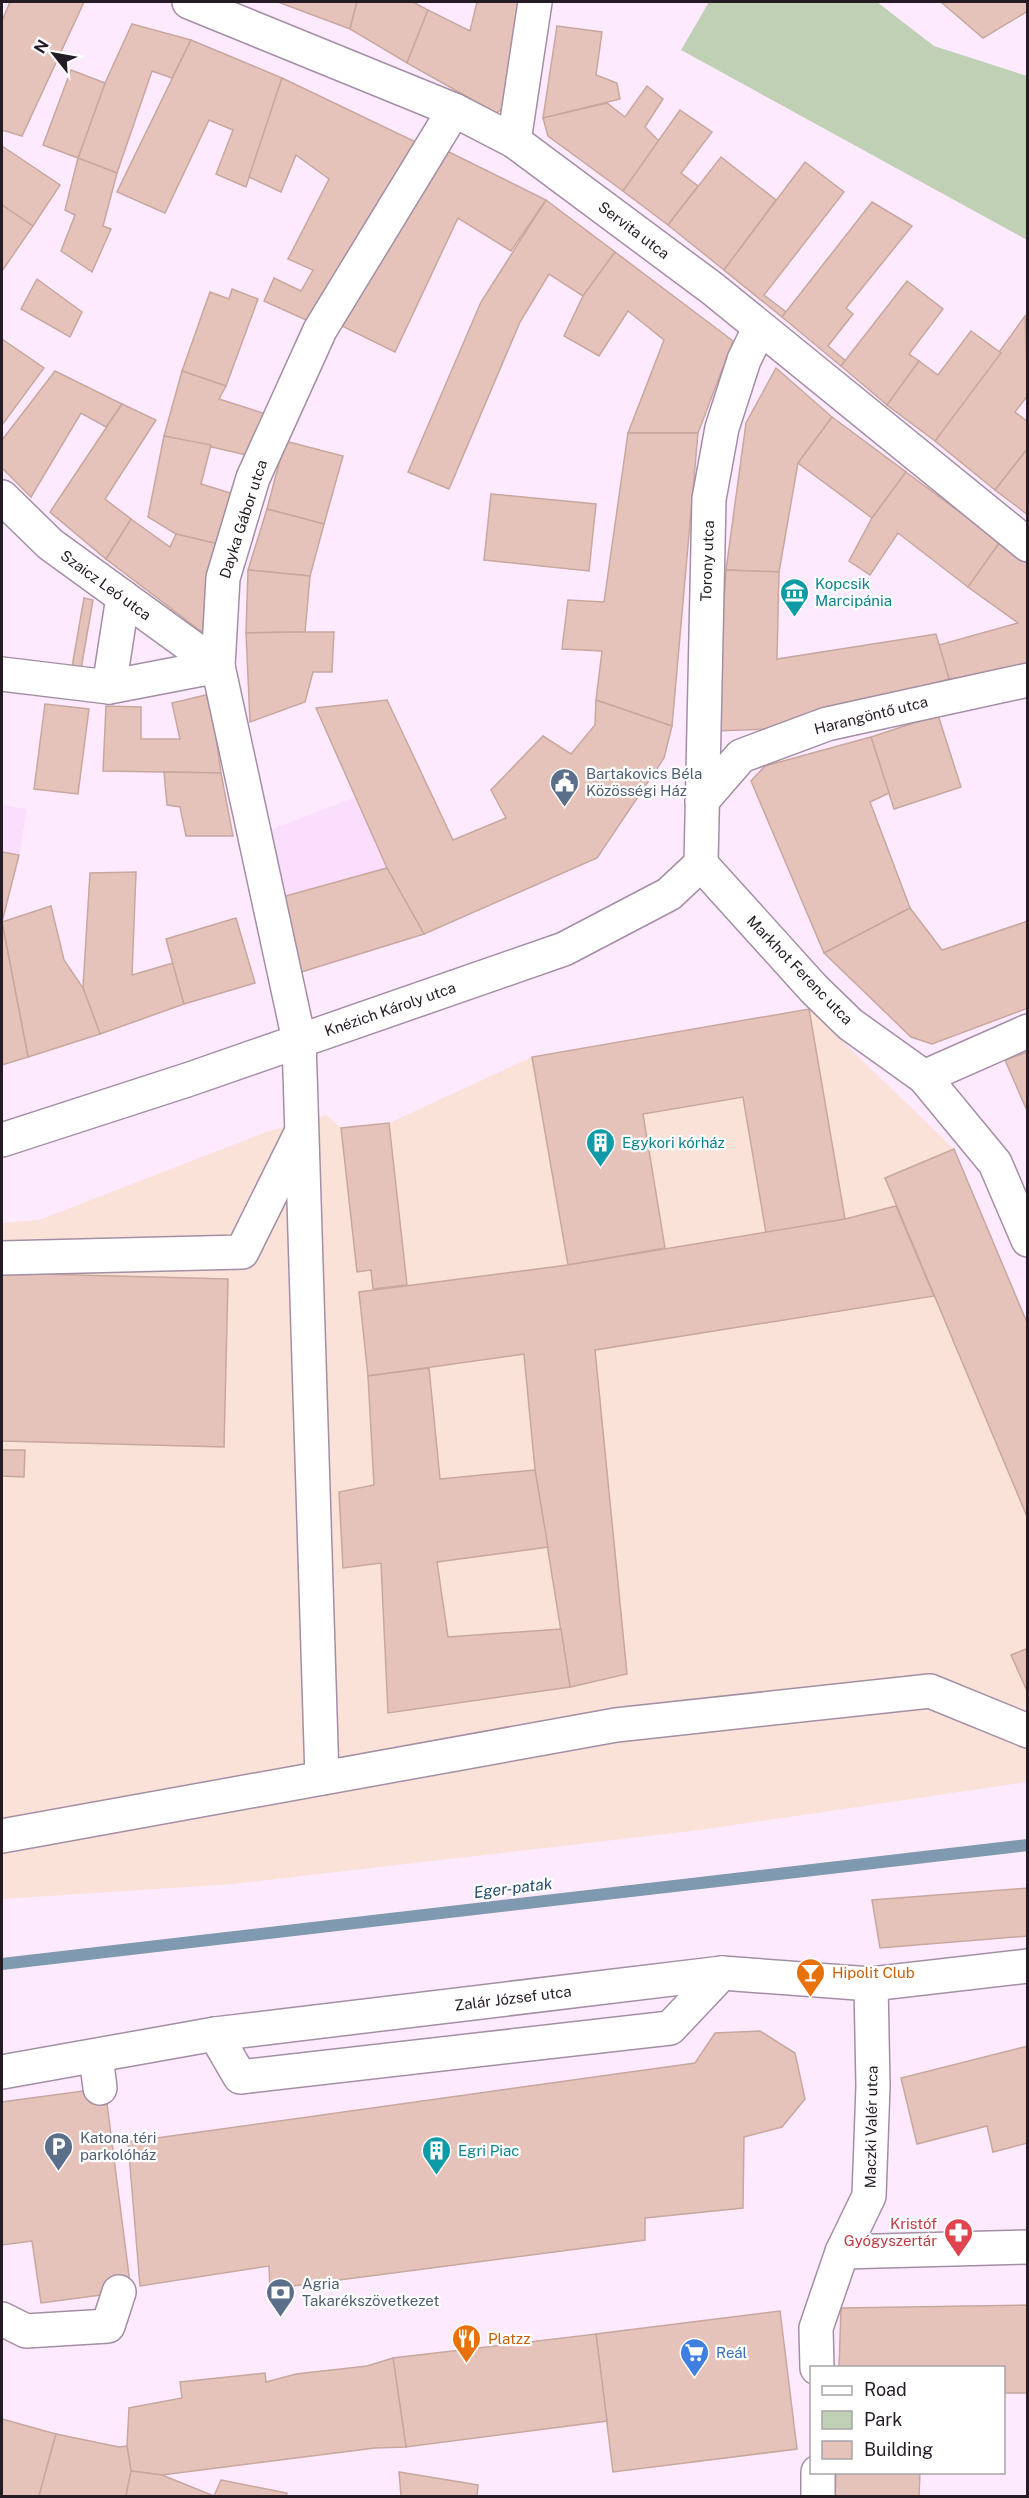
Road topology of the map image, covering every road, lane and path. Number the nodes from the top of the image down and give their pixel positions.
1 (189, 2) edge
2 (535, 2) edge
3 (454, 110) junction
4 (514, 141) junction
5 (759, 329) junction
6 (2, 497) edge
7 (1028, 545) edge
8 (123, 597) junction
9 (218, 666) junction
10 (2, 674) edge
11 (1028, 680) edge
12 (110, 687) junction
13 (702, 801) junction
14 (702, 864) junction
15 (1028, 1031) edge
16 (299, 1040) junction
17 (924, 1077) junction
18 (302, 1131) junction
19 (2, 1140) edge
20 (1028, 1240) edge
21 (2, 1258) edge
22 (1028, 1731) edge
23 (322, 1778) junction
24 (2, 1836) edge
25 (1028, 1966) edge
26 (722, 1972) junction
27 (871, 1984) junction
28 (215, 2034) junction
29 (96, 2056) junction
30 (2, 2072) edge
31 (100, 2088) dead end
32 (1028, 2247) edge
33 (842, 2252) junction
34 (119, 2292) dead end
35 (2, 2319) edge
36 (817, 2366) edge
37 (818, 2474) edge
38 (818, 2496) edge

1 - 3 street, Servita utca
2 - 4 street
3 - 4 street, Servita utca
3 - 9 street, Dayka Gábor utca
4 - 5 street, Servita utca
5 - 7 street, Servita utca
5 - 13 street, Torony utca
6 - 8 street, Szaicz Leó utca
8 - 9 street, Szaicz Leó utca
8 - 12 street
9 - 12 street
9 - 16 street, Dayka Gábor utca
10 - 12 street
11 - 13 street, Harangöntő utca
13 - 14 street
14 - 16 street, Knézich Károly utca
14 - 17 street, Markhot Ferenc utca
15 - 17 street
16 - 18 street, Dayka Gábor utca
16 - 19 street, Knézich Károly utca
17 - 20 street, Markhot Ferenc utca
18 - 21 street
18 - 23 street, Dayka Gábor utca
22 - 23 street
23 - 24 street
25 - 27 street, Zalár József utca
26 - 27 street, Zalár József utca
26 - 28 street, Zalár József utca
26 - 28 street
27 - 33 street, Maczki Valér utca
28 - 29 street, Zalár József utca
29 - 30 street, Zalár József utca
29 - 31 street
32 - 33 street
33 - 36 street, Maczki Valér utca
34 - 35 street
37 - 38 street

